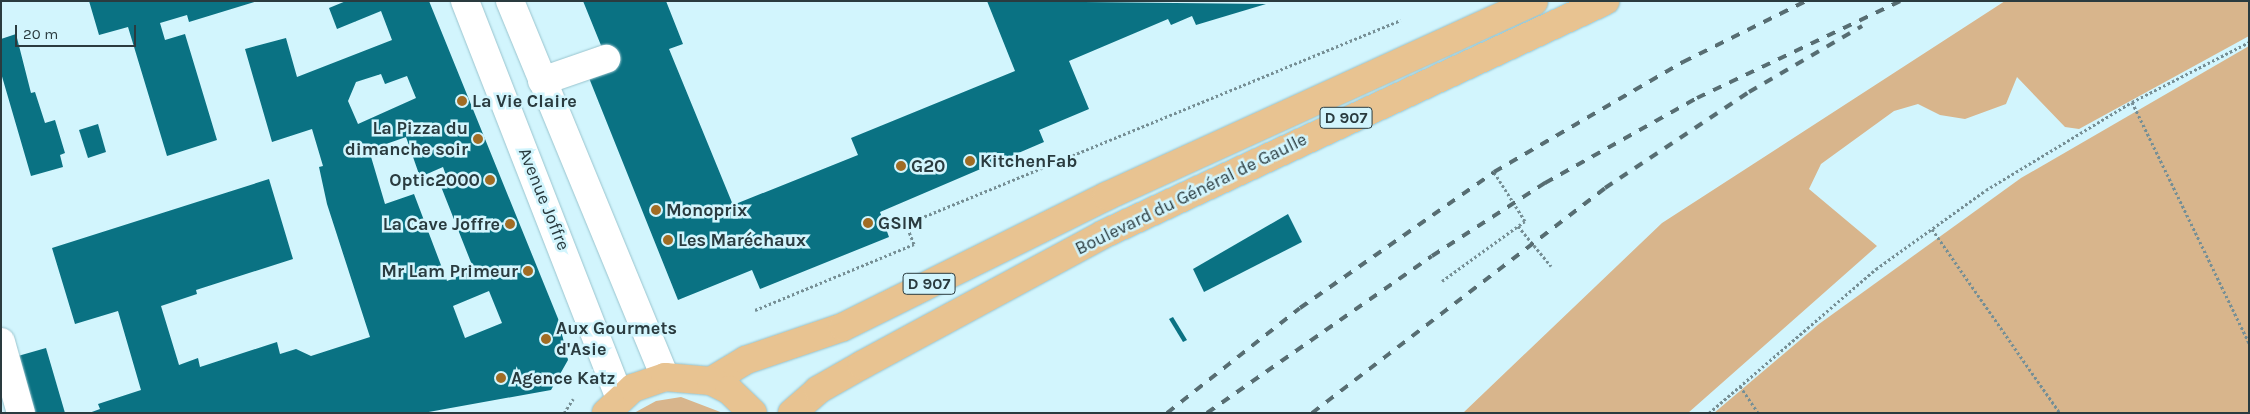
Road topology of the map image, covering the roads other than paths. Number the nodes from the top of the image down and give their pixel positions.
1 (465, 1) edge
2 (510, 1) edge
3 (1534, 1) edge
4 (1595, 3) edge
5 (606, 58) dead end
6 (542, 81) junction
7 (1, 342) edge
8 (666, 377) junction
9 (710, 381) junction
10 (613, 405) edge
11 (21, 413) edge
12 (752, 413) edge
13 (792, 413) edge

1 - 10 street, Avenue Joffre
2 - 6 street
3 - 9 main road, Boulevard du Général de Gaulle / D 907
4 - 13 main road, Boulevard du Général de Gaulle / D 907
5 - 6 street
6 - 8 street
7 - 11 street
8 - 9 main road
8 - 10 main road
9 - 12 main road

